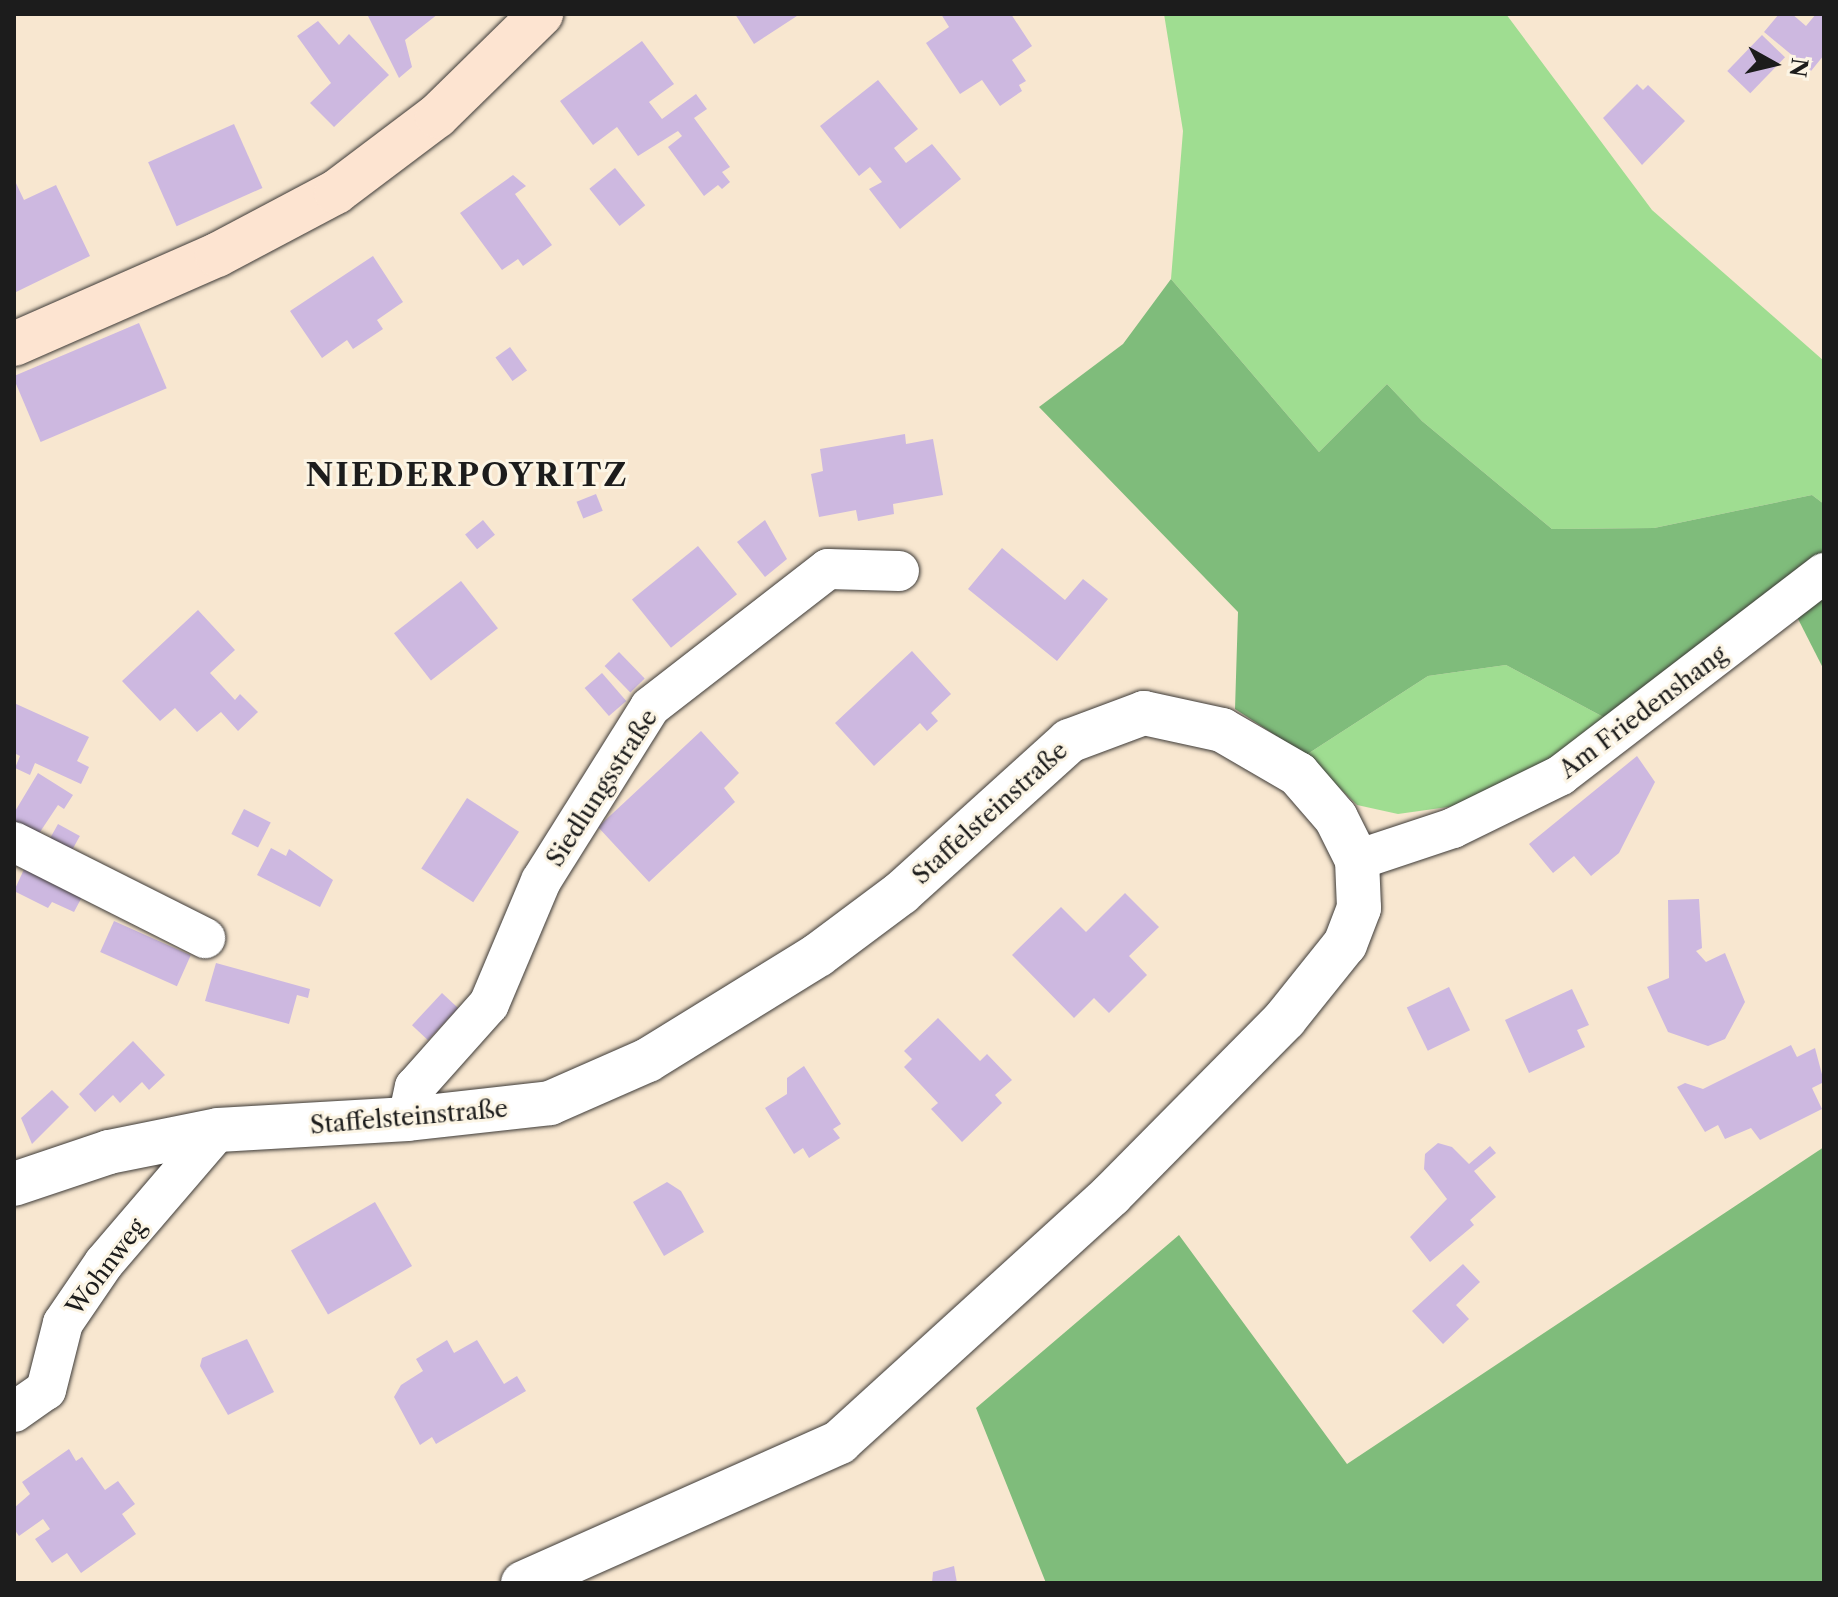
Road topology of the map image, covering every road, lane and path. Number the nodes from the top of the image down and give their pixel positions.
1 (541, 14) edge
2 (14, 344) edge
3 (899, 571) dead end
4 (1824, 573) edge
5 (14, 842) edge
6 (1357, 860) junction
7 (205, 938) dead end
8 (408, 1119) junction
9 (218, 1130) junction
10 (14, 1184) edge
11 (14, 1412) edge
12 (523, 1583) edge

1 - 2 main road
3 - 8 street, Siedlungsstraße
4 - 6 street, Am Friedenshang
5 - 7 street
6 - 8 street, Staffelsteinstraße
6 - 12 street, Staffelsteinstraße
8 - 9 street, Staffelsteinstraße
9 - 10 street, Staffelsteinstraße
9 - 11 street, Wohnweg

